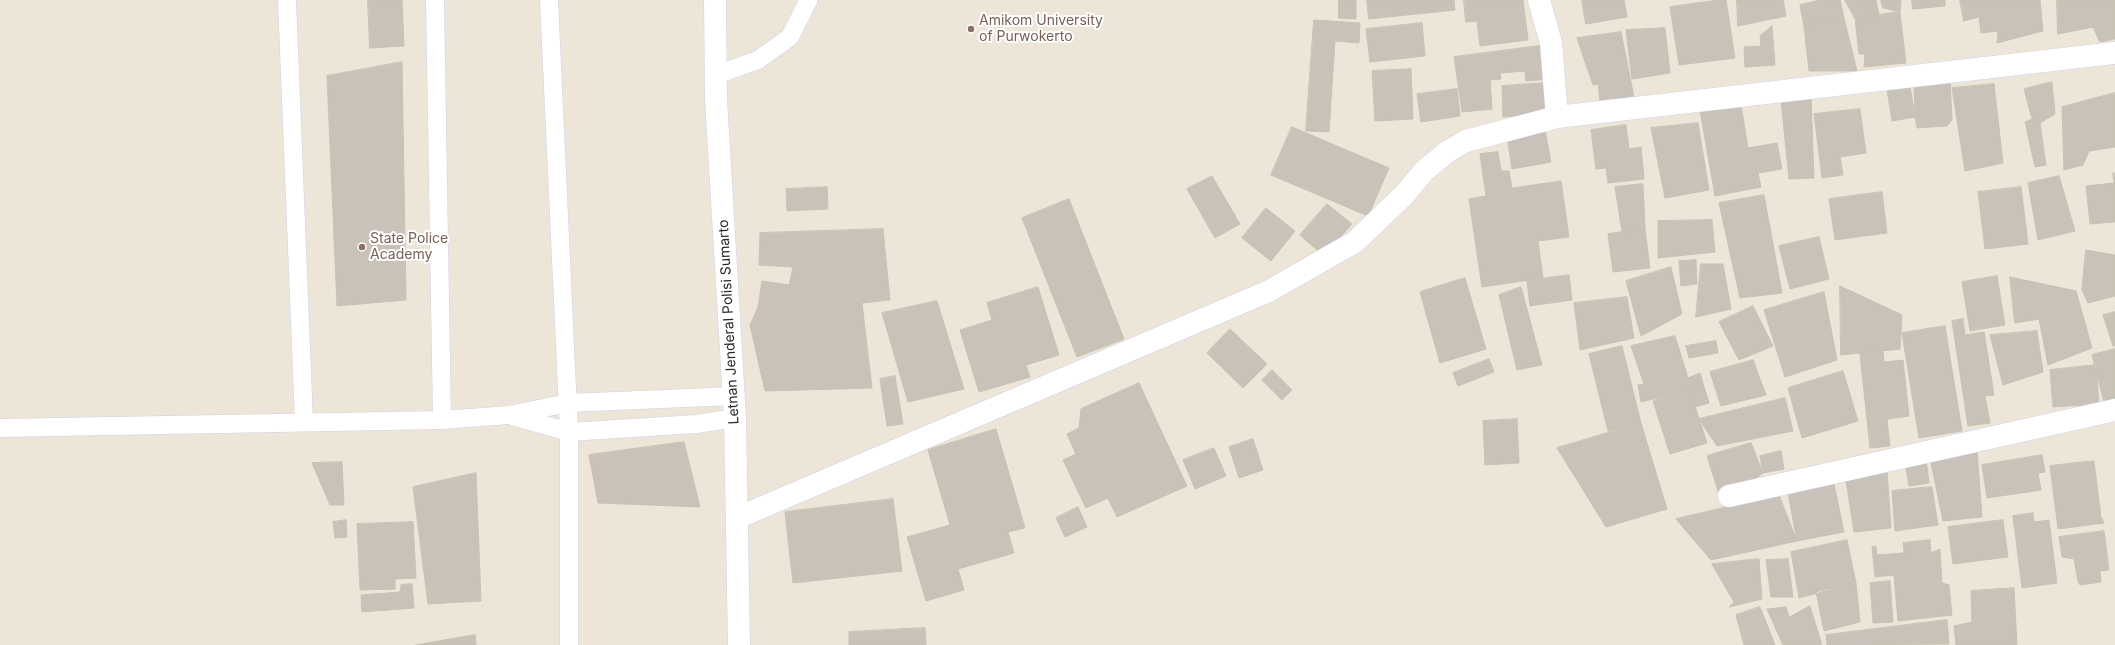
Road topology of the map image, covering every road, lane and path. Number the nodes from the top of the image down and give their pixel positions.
1 (288, 0) edge
2 (436, 0) edge
3 (549, 0) edge
4 (715, 0) edge
5 (1539, 0) edge
6 (808, 1) dead end
7 (2115, 52) edge
8 (716, 75) junction
9 (1557, 116) junction
10 (734, 396) junction
11 (568, 403) junction
12 (2115, 410) edge
13 (509, 415) junction
14 (736, 418) junction
15 (442, 420) junction
16 (304, 422) junction
17 (0, 428) edge
18 (569, 432) junction
19 (1729, 496) dead end
20 (737, 518) junction
21 (569, 645) edge
22 (739, 645) edge

1 - 16 lane
2 - 15 lane
3 - 11 lane
4 - 8 street, Letnan Jenderal Polisi Sumarto
5 - 9 street
6 - 8 lane
7 - 9 street
8 - 10 street, Letnan Jenderal Polisi Sumarto
9 - 20 street
10 - 11 lane
10 - 14 street, Letnan Jenderal Polisi Sumarto
11 - 13 lane
11 - 18 lane
12 - 19 street
13 - 15 lane
13 - 18 lane
14 - 18 lane
14 - 20 street, Letnan Jenderal Polisi Sumarto
15 - 16 lane
16 - 17 lane
18 - 21 lane
20 - 22 street, Letnan Jenderal Polisi Sumarto

